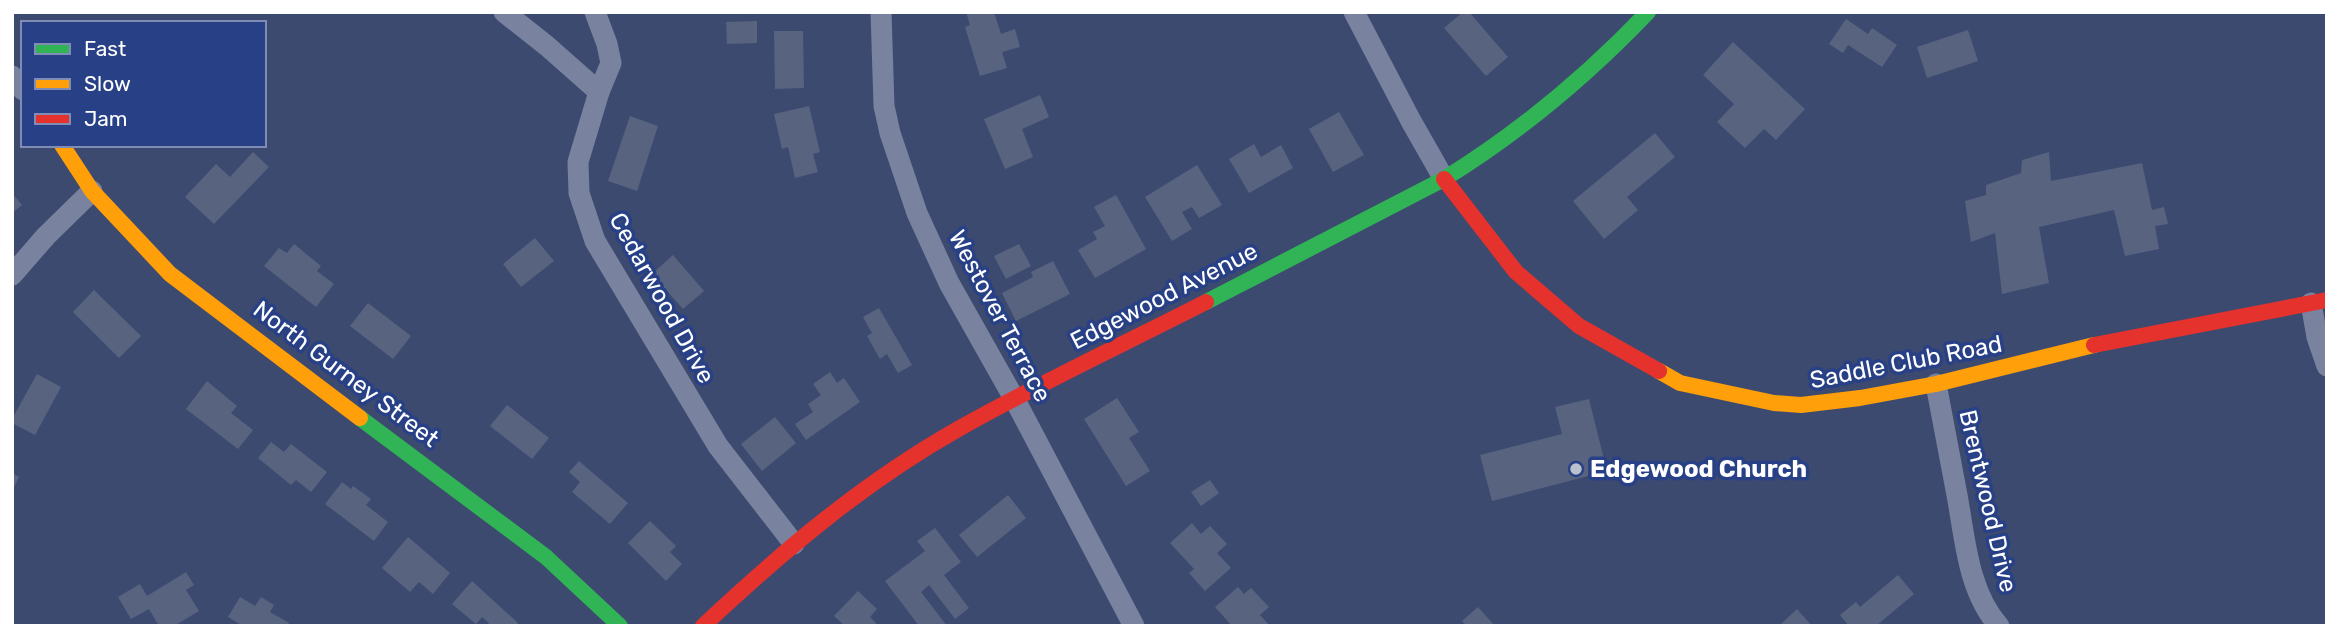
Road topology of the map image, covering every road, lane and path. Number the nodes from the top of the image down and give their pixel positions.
1 (504, 12) edge
2 (595, 12) edge
3 (881, 12) edge
4 (1354, 12) edge
5 (1648, 12) edge
6 (599, 92) junction
7 (63, 147) edge
8 (1444, 179) junction
9 (92, 191) junction
10 (12, 275) edge
11 (2319, 301) edge
12 (2327, 366) edge
13 (1936, 384) junction
14 (1015, 400) junction
15 (794, 544) junction
16 (1986, 621) edge
17 (620, 626) edge
18 (703, 626) edge
19 (1134, 626) edge

1 - 6 street
2 - 6 street, Cedarwood Drive
3 - 14 street, Westover Terrace
4 - 8 street
5 - 8 street, Edgewood Avenue
6 - 15 street, Cedarwood Drive
7 - 9 street, North Gurney Street
8 - 13 street, Saddle Club Road
8 - 14 street, Edgewood Avenue
9 - 10 street
9 - 17 street, North Gurney Street
11 - 12 street
11 - 13 street, Saddle Club Road
13 - 16 street, Brentwood Drive
14 - 15 street, Edgewood Avenue
14 - 19 street, Westover Terrace
15 - 18 street, Edgewood Avenue

